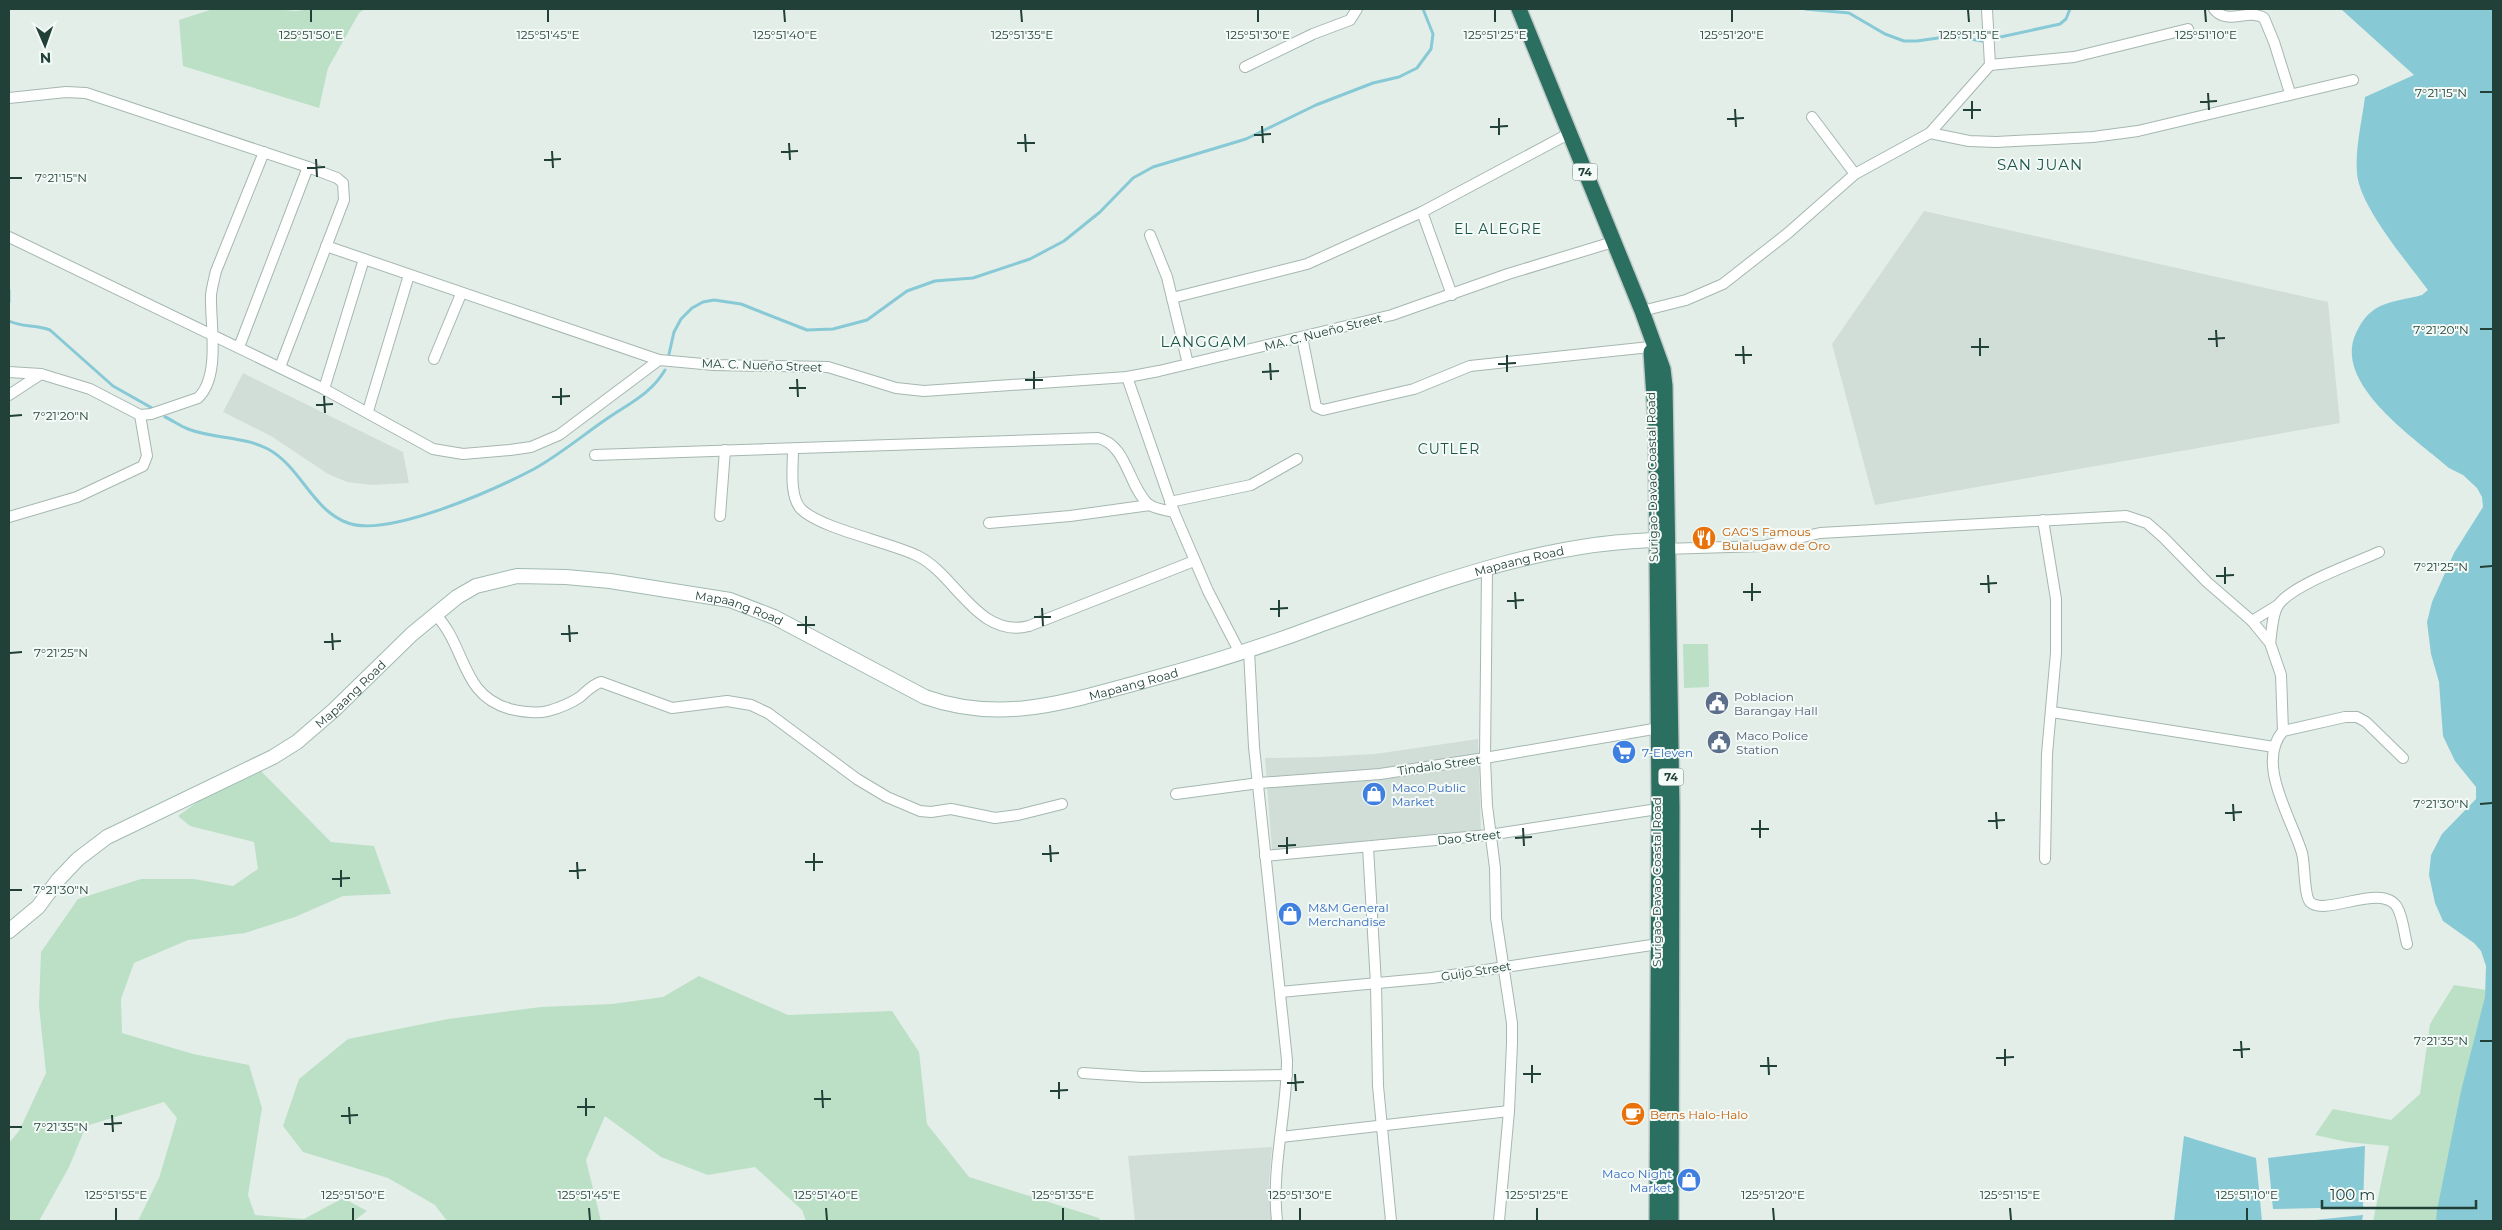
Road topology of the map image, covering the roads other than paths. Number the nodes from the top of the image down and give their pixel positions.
1 (1357, 9) edge
2 (1519, 9) edge
3 (1987, 9) edge
4 (2214, 9) edge
5 (2188, 29) dead end
6 (1990, 65) junction
7 (1245, 67) dead end
8 (2353, 80) dead end
9 (2290, 93) junction
10 (9, 98) edge
11 (1812, 117) dead end
12 (1930, 133) junction
13 (1570, 134) junction
14 (264, 152) junction
15 (308, 167) junction
16 (1855, 174) junction
17 (1422, 212) junction
18 (1150, 235) dead end
19 (9, 237) edge
20 (1614, 242) junction
21 (326, 246) junction
22 (364, 259) junction
23 (409, 275) junction
24 (461, 294) junction
25 (1452, 295) junction
26 (1172, 298) junction
27 (1642, 311) junction
28 (213, 334) junction
29 (1302, 337) junction
30 (1650, 342) junction
31 (239, 348) junction
32 (434, 359) dead end
33 (659, 360) junction
34 (1188, 364) junction
35 (280, 367) junction
36 (9, 372) edge
37 (41, 374) junction
38 (1127, 377) junction
39 (324, 389) junction
40 (9, 395) edge
41 (368, 412) junction
42 (140, 416) junction
43 (725, 450) junction
44 (793, 450) junction
45 (596, 455) dead end
46 (1297, 459) dead end
47 (1150, 505) junction
48 (1172, 507) junction
49 (720, 516) dead end
50 (9, 517) edge
51 (2043, 520) junction
52 (990, 523) dead end
53 (1662, 545) junction
54 (2379, 552) dead end
55 (1194, 561) junction
56 (1487, 570) junction
57 (2278, 605) junction
58 (435, 614) junction
59 (2252, 621) junction
60 (2270, 642) junction
61 (1244, 652) junction
62 (2052, 712) junction
63 (1664, 727) junction
64 (2283, 730) junction
65 (2274, 747) junction
66 (1485, 758) junction
67 (2403, 758) dead end
68 (1259, 783) junction
69 (1176, 794) dead end
70 (1062, 804) dead end
71 (1665, 808) junction
72 (1489, 836) junction
73 (1368, 847) junction
74 (1265, 856) junction
75 (2045, 859) dead end
76 (9, 931) edge
77 (1665, 943) junction
78 (2407, 944) dead end
79 (1504, 966) junction
80 (1376, 984) junction
81 (1280, 992) junction
82 (1082, 1073) dead end
83 (1287, 1075) junction
84 (1509, 1111) junction
85 (1382, 1126) junction
86 (1281, 1137) junction
87 (1277, 1221) edge
88 (1391, 1221) edge
89 (1499, 1221) edge
90 (1657, 1221) edge
91 (1671, 1221) edge

1 - 7 street
2 - 13 highway, Surigao-Davao Coastal Road / 74
3 - 6 street
4 - 9 street
5 - 6 street
6 - 12 street
8 - 9 street
9 - 12 street
10 - 14 street
11 - 16 street
12 - 16 street
13 - 17 street
13 - 20 highway, Surigao-Davao Coastal Road / 74
14 - 15 street
14 - 28 street
15 - 21 street
15 - 31 street
16 - 27 street
17 - 25 street
17 - 26 street
18 - 26 street
19 - 28 street
20 - 25 street, MA. C. Nueño Street
20 - 27 highway, Surigao-Davao Coastal Road / 74
21 - 22 street, MA. C. Nueño Street
21 - 35 street
22 - 23 street, MA. C. Nueño Street
22 - 39 street
23 - 24 street, MA. C. Nueño Street
23 - 41 street
24 - 32 street
24 - 33 street, MA. C. Nueño Street
25 - 29 street, MA. C. Nueño Street
26 - 34 street
27 - 30 highway, Surigao-Davao Coastal Road / 74
28 - 31 street
28 - 42 street
29 - 30 street
29 - 34 street, MA. C. Nueño Street
30 - 53 highway, Surigao-Davao Coastal Road / 74
31 - 35 street
33 - 38 street, MA. C. Nueño Street
33 - 41 street
34 - 38 street, MA. C. Nueño Street
35 - 39 street
36 - 37 street
37 - 40 street
37 - 42 street
38 - 48 street
39 - 41 street
42 - 50 street
43 - 44 street
43 - 45 street
43 - 49 street
44 - 47 street
44 - 55 street
46 - 48 street
47 - 48 street
47 - 52 street
48 - 55 street
51 - 53 street
51 - 59 street
51 - 62 street
53 - 56 street, Mapaang Road
53 - 63 highway, Surigao-Davao Coastal Road / 74
54 - 57 street
55 - 61 street
56 - 61 street, Mapaang Road
56 - 66 street
57 - 59 street
57 - 60 street
58 - 61 street, Mapaang Road
58 - 70 street
58 - 76 street, Mapaang Road
59 - 60 street
60 - 64 street
61 - 68 street
62 - 65 street
62 - 75 street
63 - 66 street, Tindalo Street
63 - 71 highway, Surigao-Davao Coastal Road / 74
64 - 65 street
64 - 67 street
65 - 78 street
66 - 68 street, Tindalo Street
66 - 72 street
68 - 69 street, Tindalo Street
68 - 74 street
71 - 72 street, Dao Street
71 - 77 highway, Surigao-Davao Coastal Road / 74
72 - 73 street, Dao Street
72 - 79 street
73 - 74 street, Dao Street
73 - 80 street
74 - 81 street
77 - 79 street, Guijo Street
77 - 90 highway, Surigao-Davao Coastal Road / 74
77 - 91 highway, Surigao-Davao Coastal Road / 74
79 - 80 street, Guijo Street
79 - 84 street
80 - 81 street, Guijo Street
80 - 85 street
81 - 83 street
82 - 83 street
83 - 86 street
84 - 85 street
84 - 89 street
85 - 86 street
85 - 88 street
86 - 87 street

